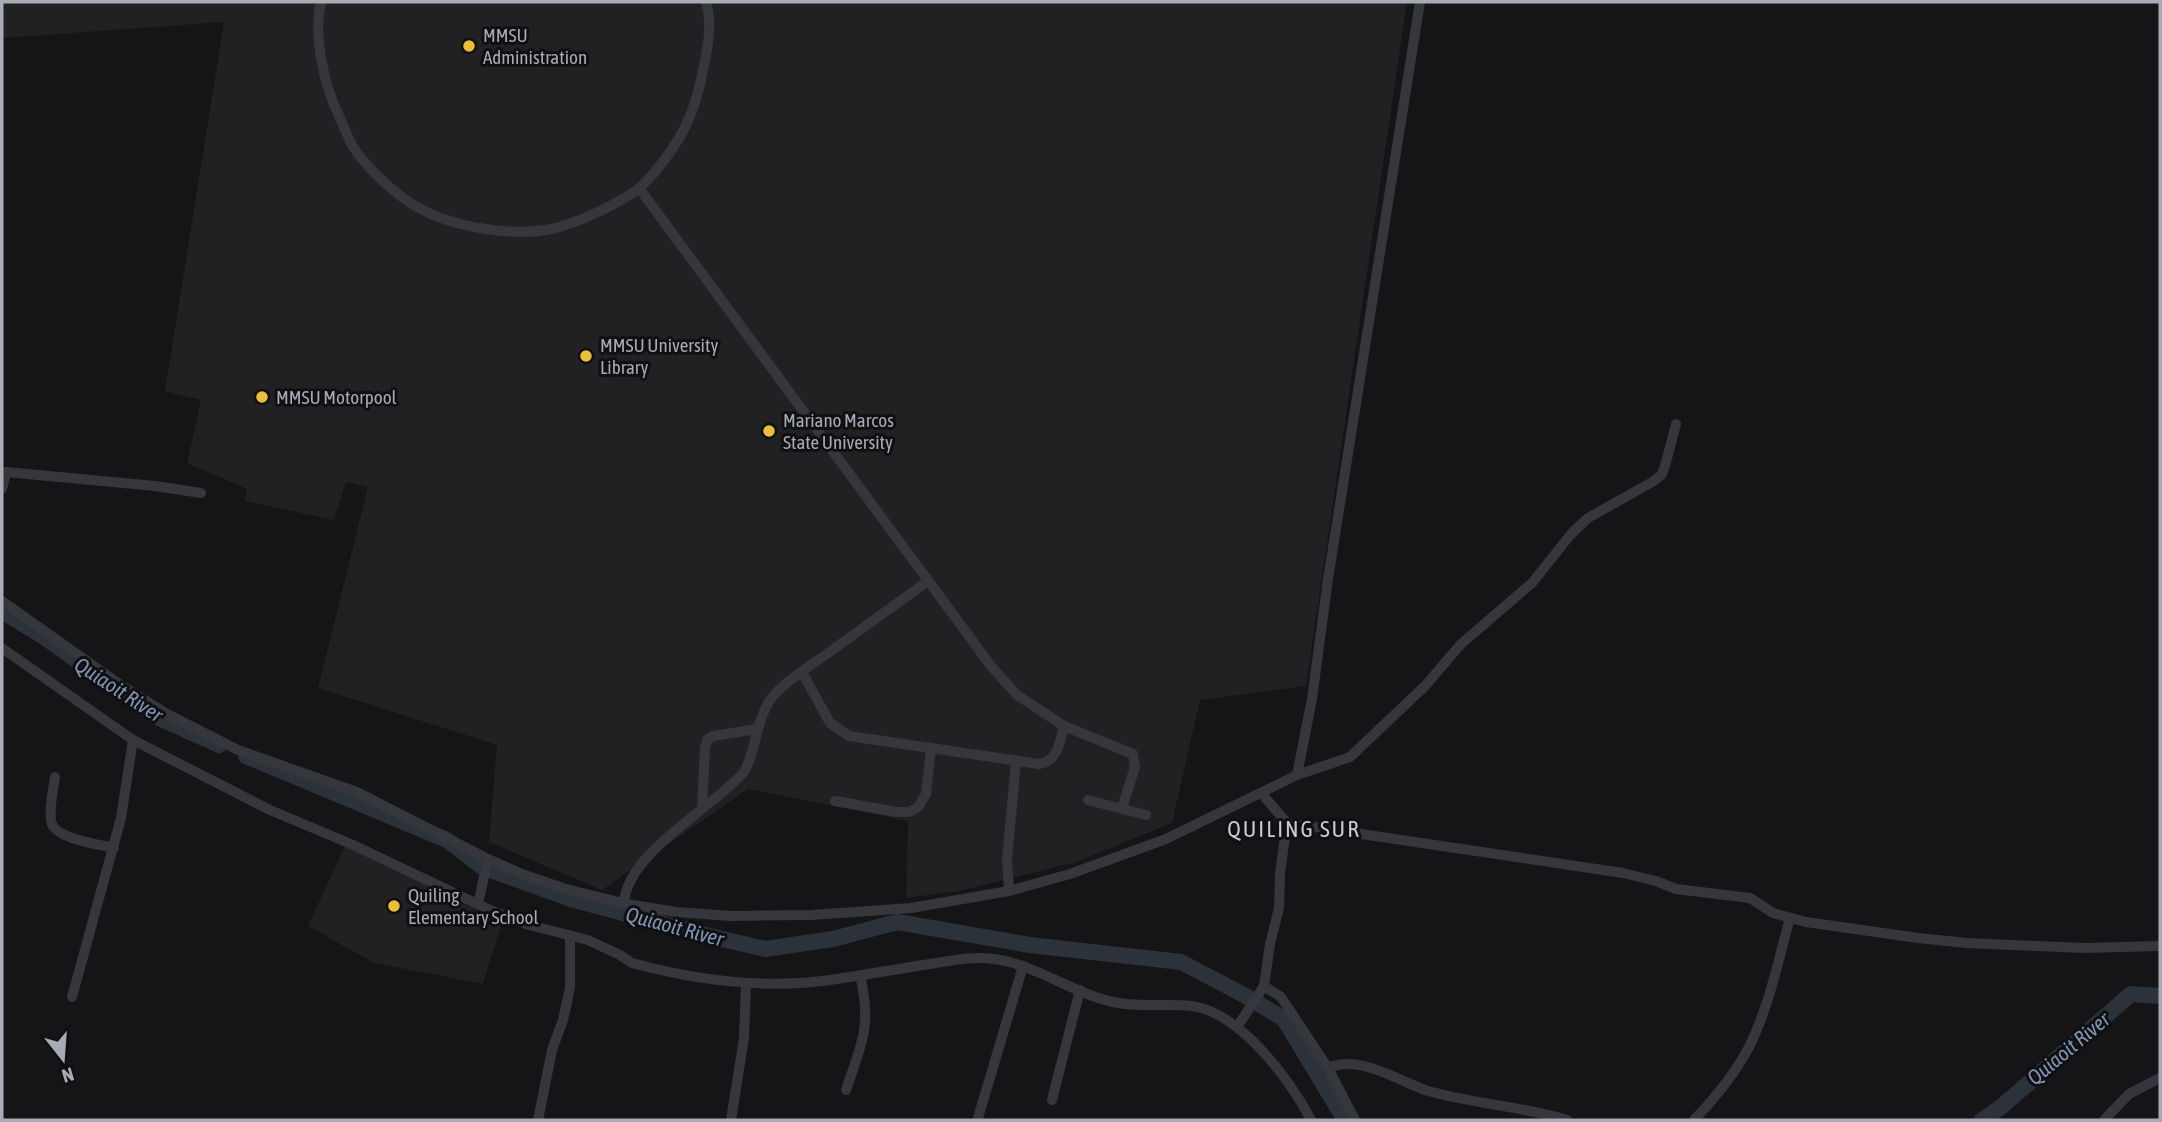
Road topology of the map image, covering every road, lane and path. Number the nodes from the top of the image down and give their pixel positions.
1 (321, 2) edge
2 (706, 2) edge
3 (1420, 2) edge
4 (639, 188) junction
5 (1676, 424) dead end
6 (4, 472) edge
7 (2, 489) edge
8 (201, 493) dead end
9 (928, 581) junction
10 (2, 601) edge
11 (2, 648) edge
12 (802, 672) junction
13 (1064, 726) junction
14 (757, 729) junction
15 (133, 740) junction
16 (931, 748) junction
17 (1016, 762) junction
18 (1297, 775) junction
19 (55, 777) dead end
20 (1262, 794) junction
21 (1087, 800) dead end
22 (835, 801) dead end
23 (702, 808) junction
24 (1122, 808) junction
25 (1146, 815) dead end
26 (1287, 823) junction
27 (114, 848) junction
28 (487, 863) junction
29 (1009, 891) junction
30 (479, 900) junction
31 (624, 903) junction
32 (1790, 918) junction
33 (570, 935) junction
34 (2160, 946) edge
35 (1023, 966) junction
36 (860, 975) junction
37 (746, 984) junction
38 (1080, 990) junction
39 (1261, 990) junction
40 (72, 997) dead end
41 (1240, 1024) junction
42 (1328, 1068) junction
43 (2160, 1078) edge
44 (846, 1090) dead end
45 (1052, 1100) dead end
46 (978, 1118) dead end
47 (538, 1120) edge
48 (731, 1120) edge
49 (1311, 1120) edge
50 (1355, 1120) edge
51 (1567, 1120) edge
52 (1694, 1120) edge
53 (2104, 1120) edge

1 - 4 street
2 - 4 street
3 - 18 street
4 - 9 street
5 - 18 street
6 - 7 street
6 - 8 street
9 - 12 street
9 - 13 street
10 - 28 street
11 - 15 street
12 - 14 street
12 - 16 street
13 - 17 street
13 - 24 street
14 - 23 street
14 - 23 street
15 - 27 street
15 - 30 street
16 - 17 street
16 - 22 street
17 - 29 street
18 - 20 street
19 - 27 street
20 - 26 street
20 - 29 street
21 - 24 street
23 - 31 street
24 - 25 street
26 - 32 street
26 - 39 street
27 - 40 street
28 - 30 street
28 - 31 street
29 - 31 street
30 - 33 street
32 - 34 street
32 - 52 street
33 - 37 street
33 - 47 street
35 - 36 street
35 - 38 street
35 - 46 street
36 - 37 street
36 - 44 street
37 - 48 street
38 - 41 street
38 - 45 street
39 - 41 street
39 - 42 street
41 - 49 street
42 - 50 street
42 - 51 street
43 - 53 street

